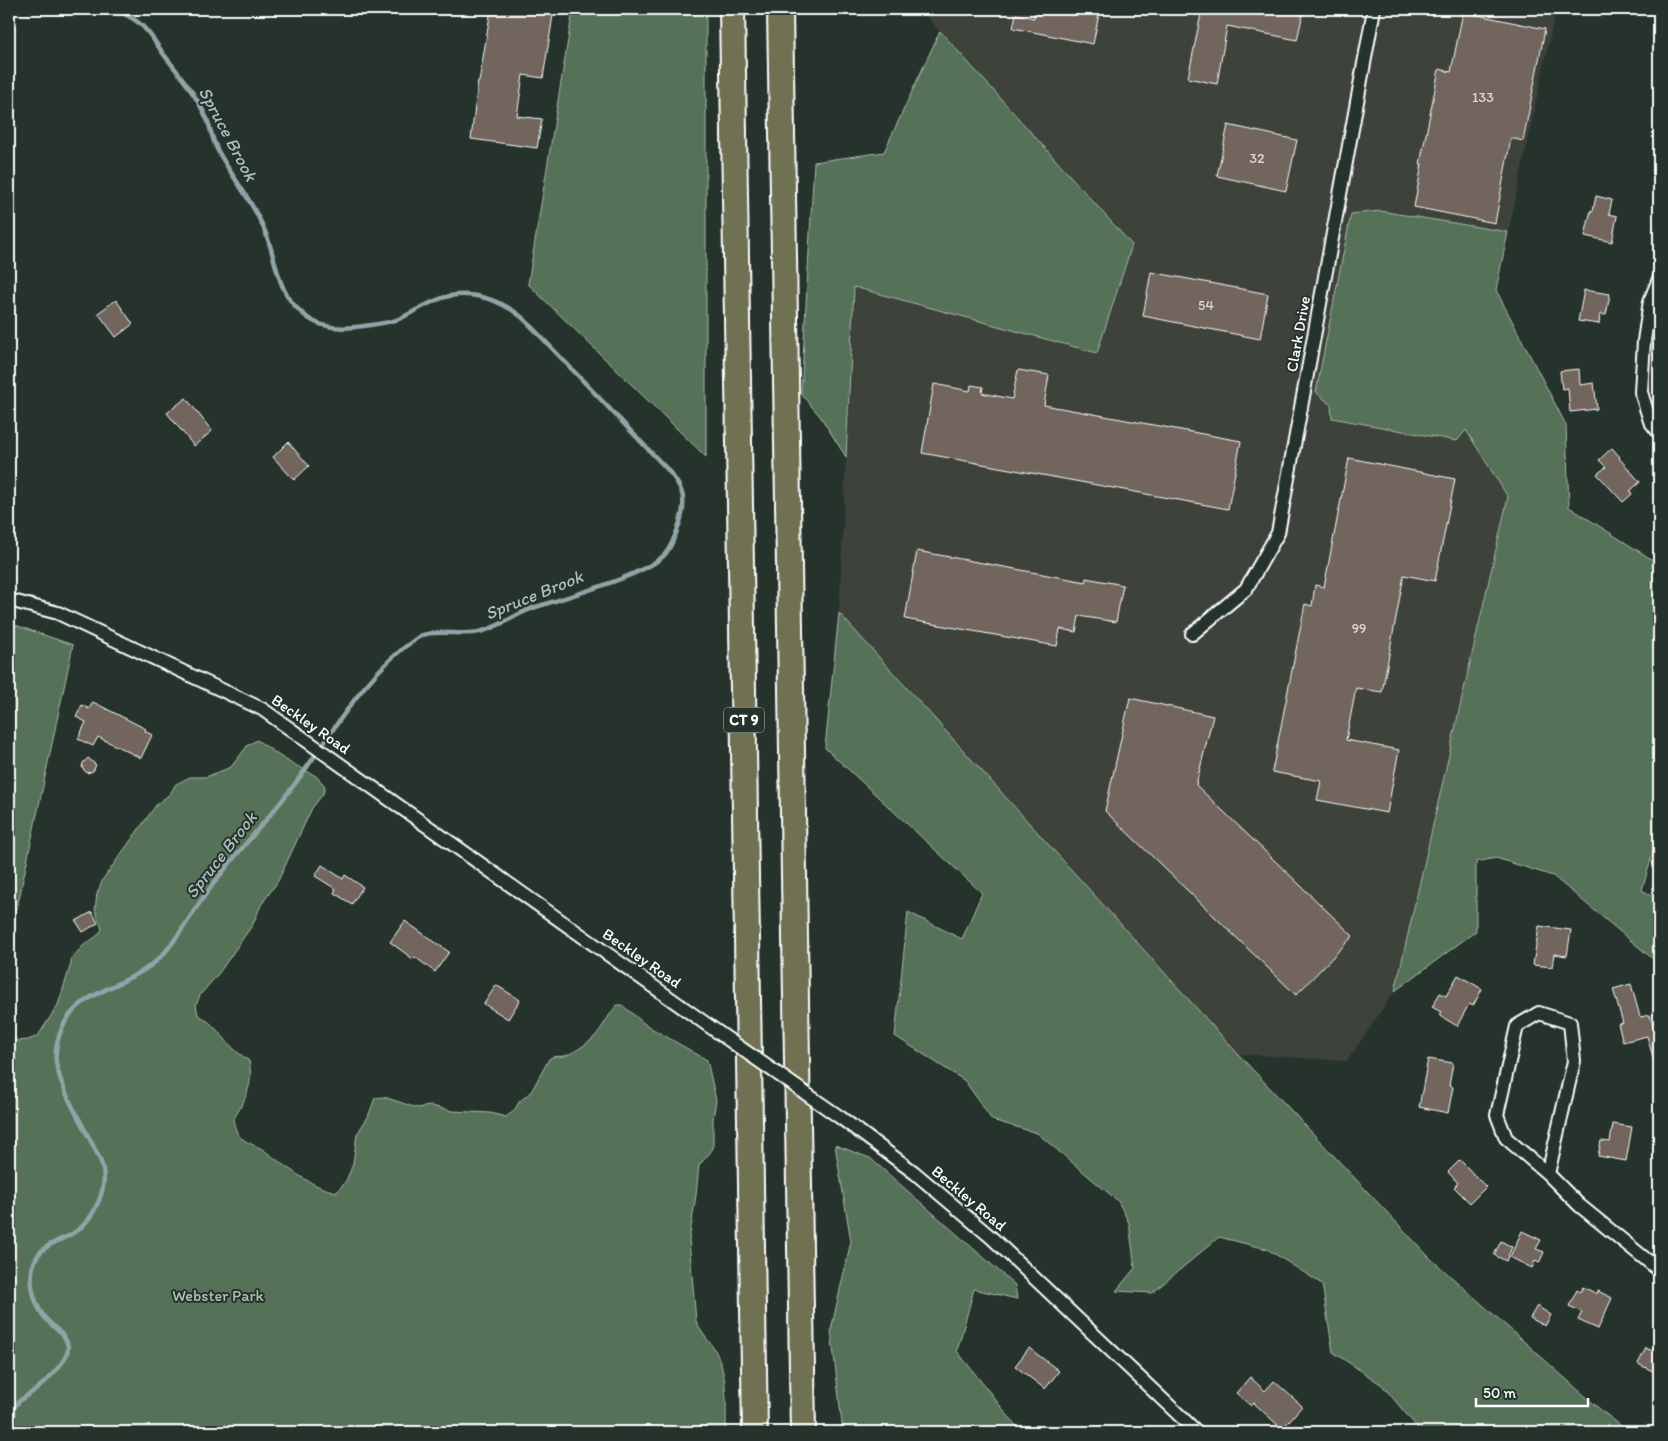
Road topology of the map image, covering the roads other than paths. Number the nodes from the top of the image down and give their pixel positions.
1 (732, 9) edge
2 (780, 9) edge
3 (1374, 9) edge
4 (1659, 279) edge
5 (1659, 433) edge
6 (9, 600) edge
7 (1192, 634) dead end
8 (1548, 1174) junction
9 (1659, 1270) edge
10 (756, 1432) edge
11 (803, 1432) edge
12 (1197, 1432) edge

1 - 10 highway, CT 9
2 - 11 highway
3 - 7 street, Clark Drive
4 - 5 street
6 - 12 street, Beckley Road, bridge
8 - 8 street
8 - 9 street

